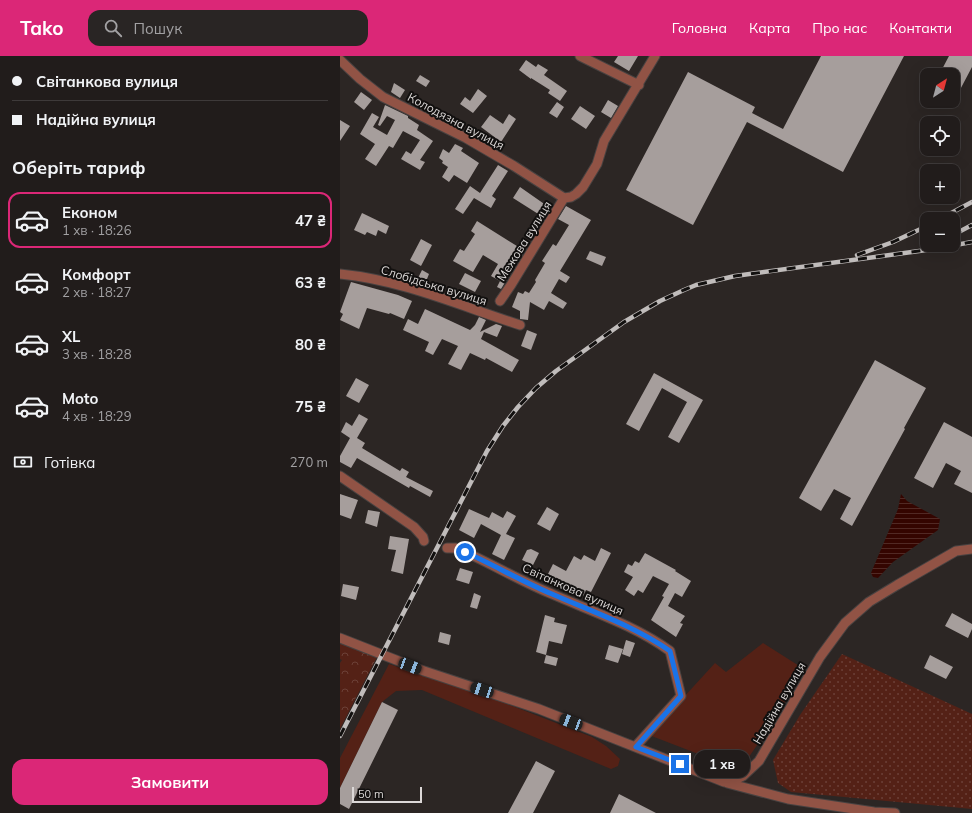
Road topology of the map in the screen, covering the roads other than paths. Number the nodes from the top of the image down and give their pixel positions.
1 (580, 56) edge
2 (655, 56) edge
3 (340, 60) edge
4 (639, 85) junction
5 (564, 198) junction
6 (340, 274) edge
7 (500, 301) dead end
8 (520, 325) dead end
9 (340, 476) edge
10 (424, 541) dead end
11 (447, 548) dead end
12 (970, 548) edge
13 (340, 638) edge
14 (636, 747) junction
15 (724, 782) junction
16 (895, 813) edge

1 - 4 street
2 - 4 street, Межова вулиця
3 - 5 street, Колодязна вулиця
4 - 5 street, Межова вулиця
5 - 7 street, Межова вулиця
6 - 8 street, Слобідська вулиця
9 - 10 street
11 - 14 street, Світанкова вулиця
12 - 15 street, Надійна вулиця
13 - 14 street
14 - 15 street
15 - 16 street

